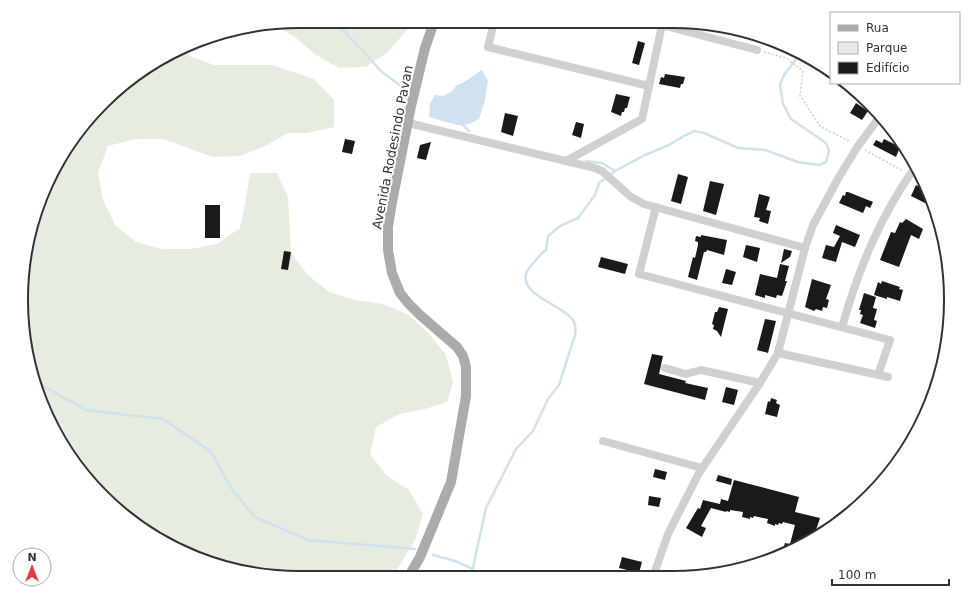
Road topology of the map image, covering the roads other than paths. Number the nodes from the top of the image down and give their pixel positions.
1 (432, 28) edge
2 (493, 28) edge
3 (657, 28) edge
4 (673, 28) edge
5 (756, 50) road end
6 (649, 86) junction
7 (877, 120) edge
8 (408, 125) junction
9 (566, 161) junction
10 (912, 172) edge
11 (656, 207) junction
12 (805, 248) junction
13 (788, 313) junction
14 (842, 327) junction
15 (778, 353) junction
16 (665, 368) dead end
17 (878, 375) junction
18 (888, 377) dead end
19 (760, 382) junction
20 (603, 441) dead end
21 (702, 468) junction
22 (413, 571) edge
23 (655, 571) edge

1 - 8 main road, Avenida Rodesindo Pavan
2 - 6 street
3 - 6 street
4 - 5 street
6 - 9 street
7 - 12 street
8 - 9 street
8 - 22 main road, Avenida Rodesindo Pavan
9 - 11 street
10 - 14 street
11 - 12 street
11 - 13 street
12 - 13 street
13 - 14 street
13 - 15 street
14 - 17 street
15 - 17 street
15 - 19 street
16 - 19 street
17 - 18 street
19 - 21 street
20 - 21 street
21 - 23 street

